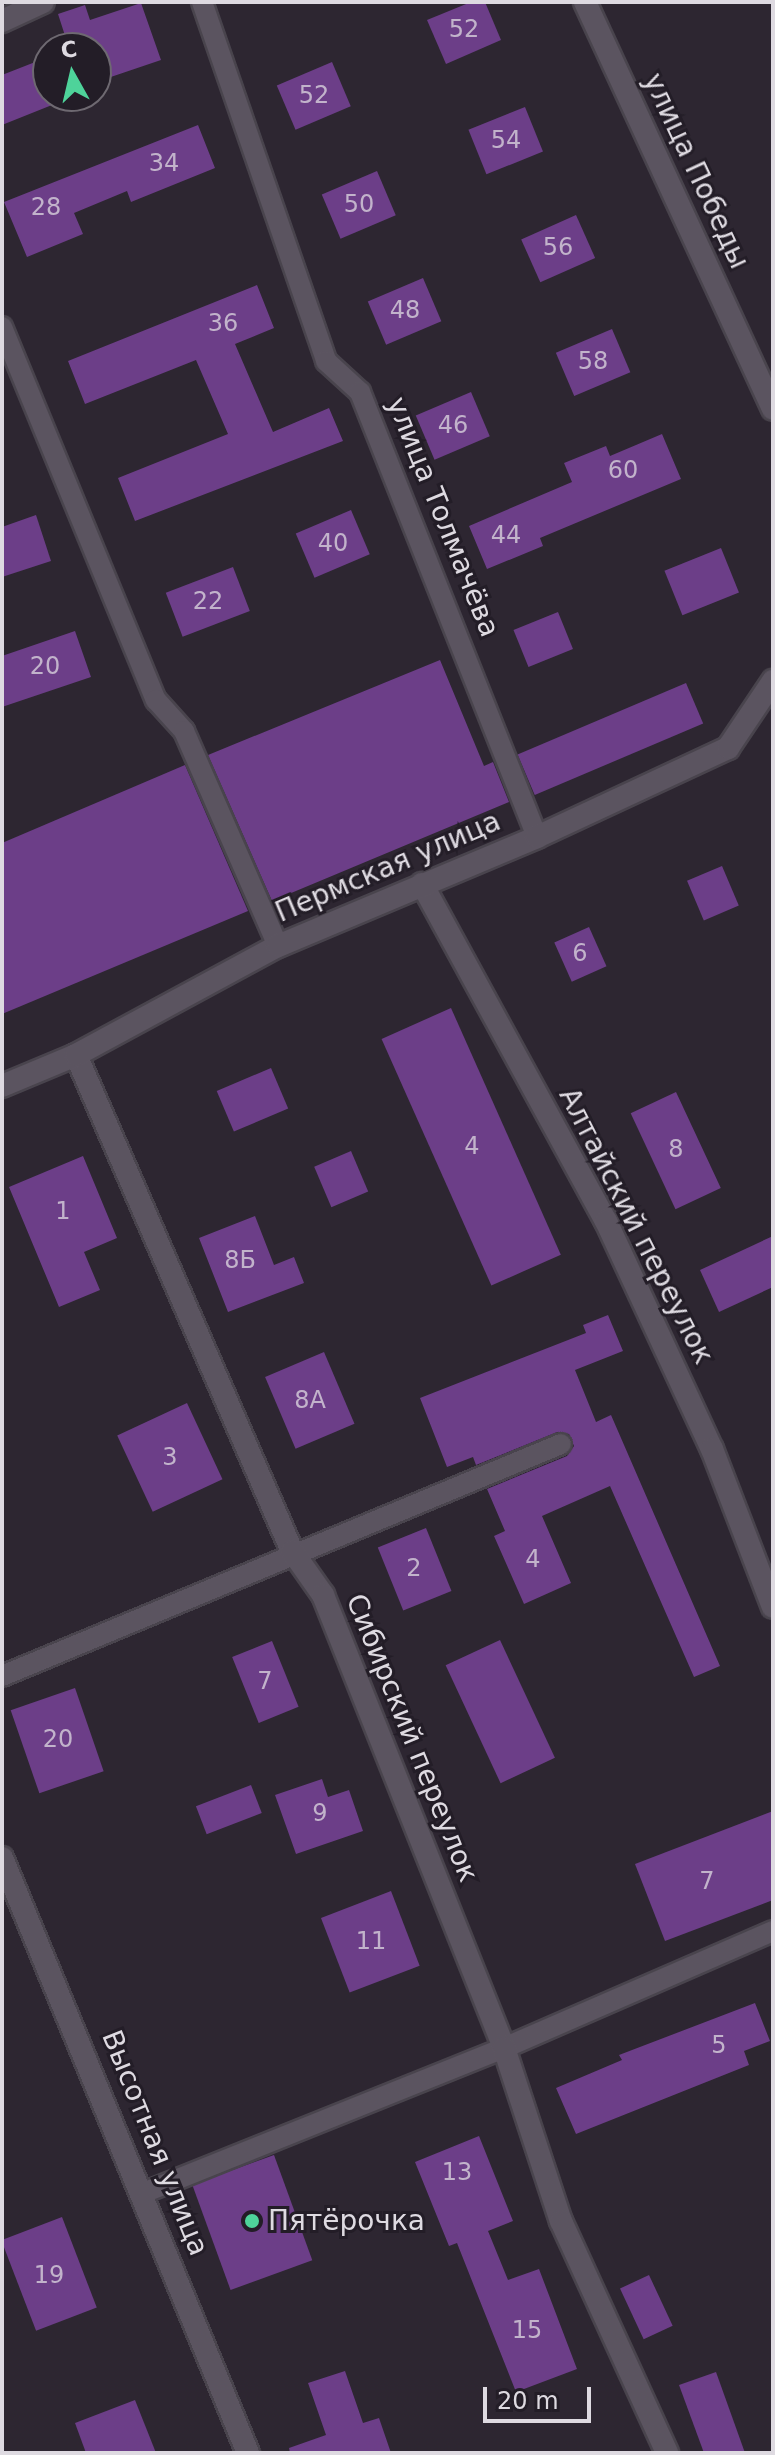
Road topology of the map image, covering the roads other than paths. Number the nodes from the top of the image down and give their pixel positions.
1 (43, 2) edge
2 (202, 2) edge
3 (585, 2) edge
4 (2, 21) edge
5 (2, 327) edge
6 (773, 409) edge
7 (773, 681) edge
8 (537, 837) junction
9 (422, 884) junction
10 (278, 946) junction
11 (76, 1055) junction
12 (2, 1086) edge
13 (561, 1444) dead end
14 (292, 1551) junction
15 (773, 1607) edge
16 (2, 1676) edge
17 (2, 1858) edge
18 (773, 1931) edge
19 (504, 2048) junction
20 (143, 2193) junction
21 (248, 2453) edge
22 (667, 2453) edge

1 - 4 street
2 - 8 lane, улица Толмачёва
3 - 6 street, улица Победы
5 - 10 lane
7 - 8 street, Пермская улица
8 - 9 street, Пермская улица
9 - 10 street, Пермская улица
9 - 15 street, Алтайский переулок
10 - 11 street, Пермская улица
11 - 12 street, Пермская улица
11 - 14 street, Сибирский переулок
13 - 14 lane
14 - 16 lane
14 - 19 street, Сибирский переулок
17 - 20 street, Высотная улица
18 - 19 lane
19 - 20 lane
19 - 22 street, Сибирский переулок
20 - 21 street, Высотная улица

